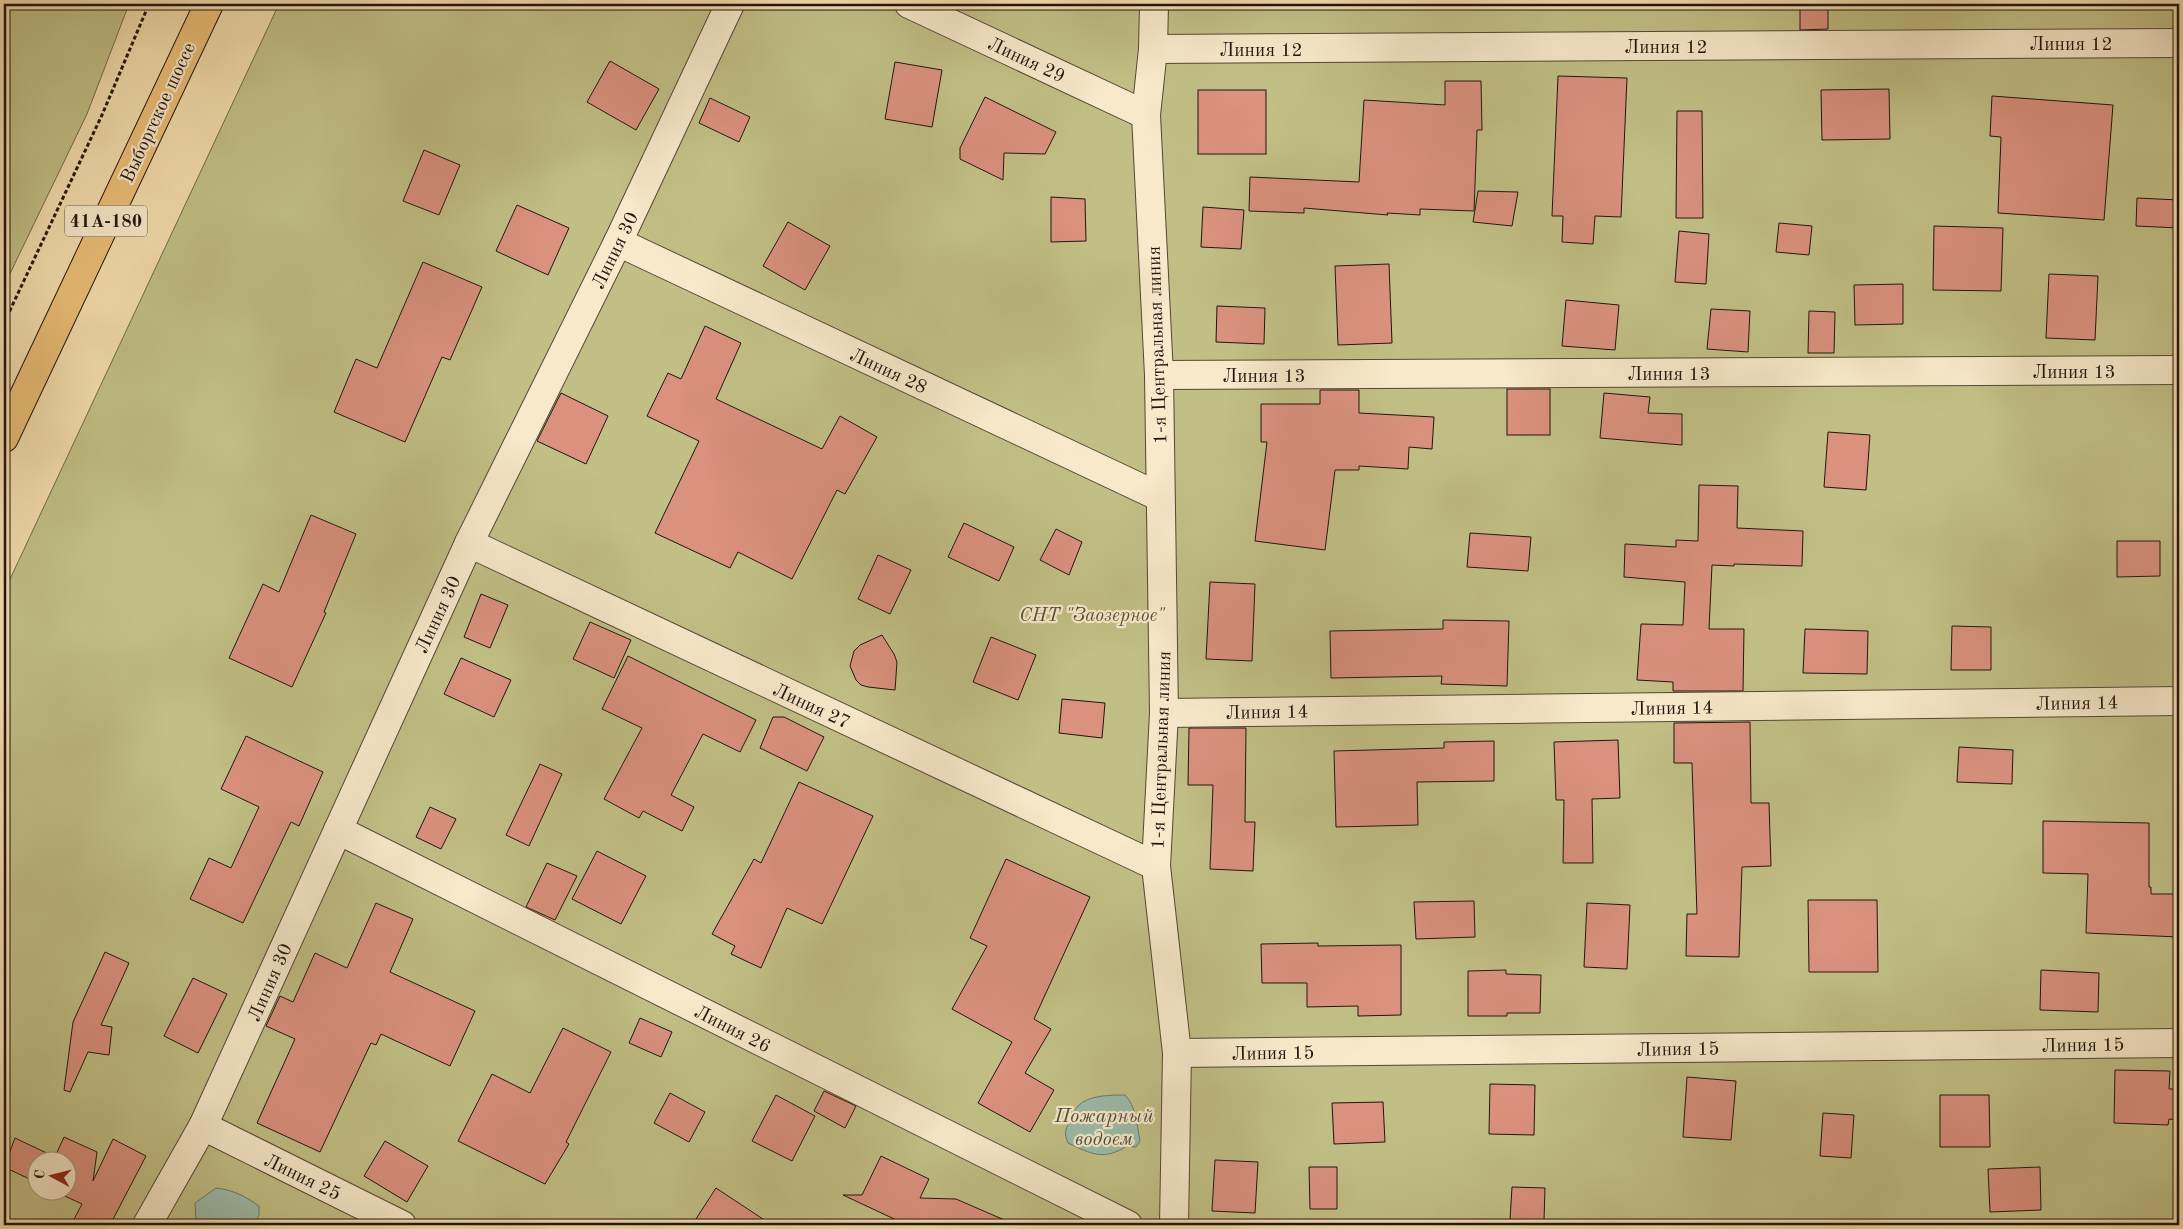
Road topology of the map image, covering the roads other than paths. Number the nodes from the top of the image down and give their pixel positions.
1 (209, 4) edge
2 (730, 4) edge
3 (908, 4) edge
4 (1154, 4) edge
5 (2179, 43) edge
6 (1153, 49) junction
7 (1146, 115) junction
8 (618, 242) junction
9 (2179, 370) edge
10 (1159, 375) junction
11 (4, 438) edge
12 (1160, 497) junction
13 (469, 544) junction
14 (2179, 701) edge
15 (1164, 712) junction
16 (338, 830) junction
17 (1156, 866) junction
18 (2179, 1042) edge
19 (1177, 1053) junction
20 (203, 1126) junction
21 (148, 1225) edge
22 (402, 1225) edge
23 (1128, 1225) edge
24 (1174, 1225) edge

1 - 11 main road, Выборгское шоссе / 41А-180
2 - 8 street, Линия 30
3 - 7 street, Линия 29
4 - 6 street, 1-я Центральная линия
5 - 6 street, Линия 12
6 - 7 street, 1-я Центральная линия
7 - 10 street, 1-я Центральная линия
8 - 12 street, Линия 28
8 - 13 street, Линия 30
9 - 10 street, Линия 13
10 - 12 street, 1-я Центральная линия
12 - 15 street, 1-я Центральная линия
13 - 16 street, Линия 30
13 - 17 street, Линия 27
14 - 15 street, Линия 14
15 - 17 street, 1-я Центральная линия
16 - 20 street, Линия 30
16 - 23 street, Линия 26
17 - 19 street, 1-я Центральная линия
18 - 19 street, Линия 15
19 - 24 street, 1-я Центральная линия
20 - 21 street, Линия 30
20 - 22 street, Линия 25

